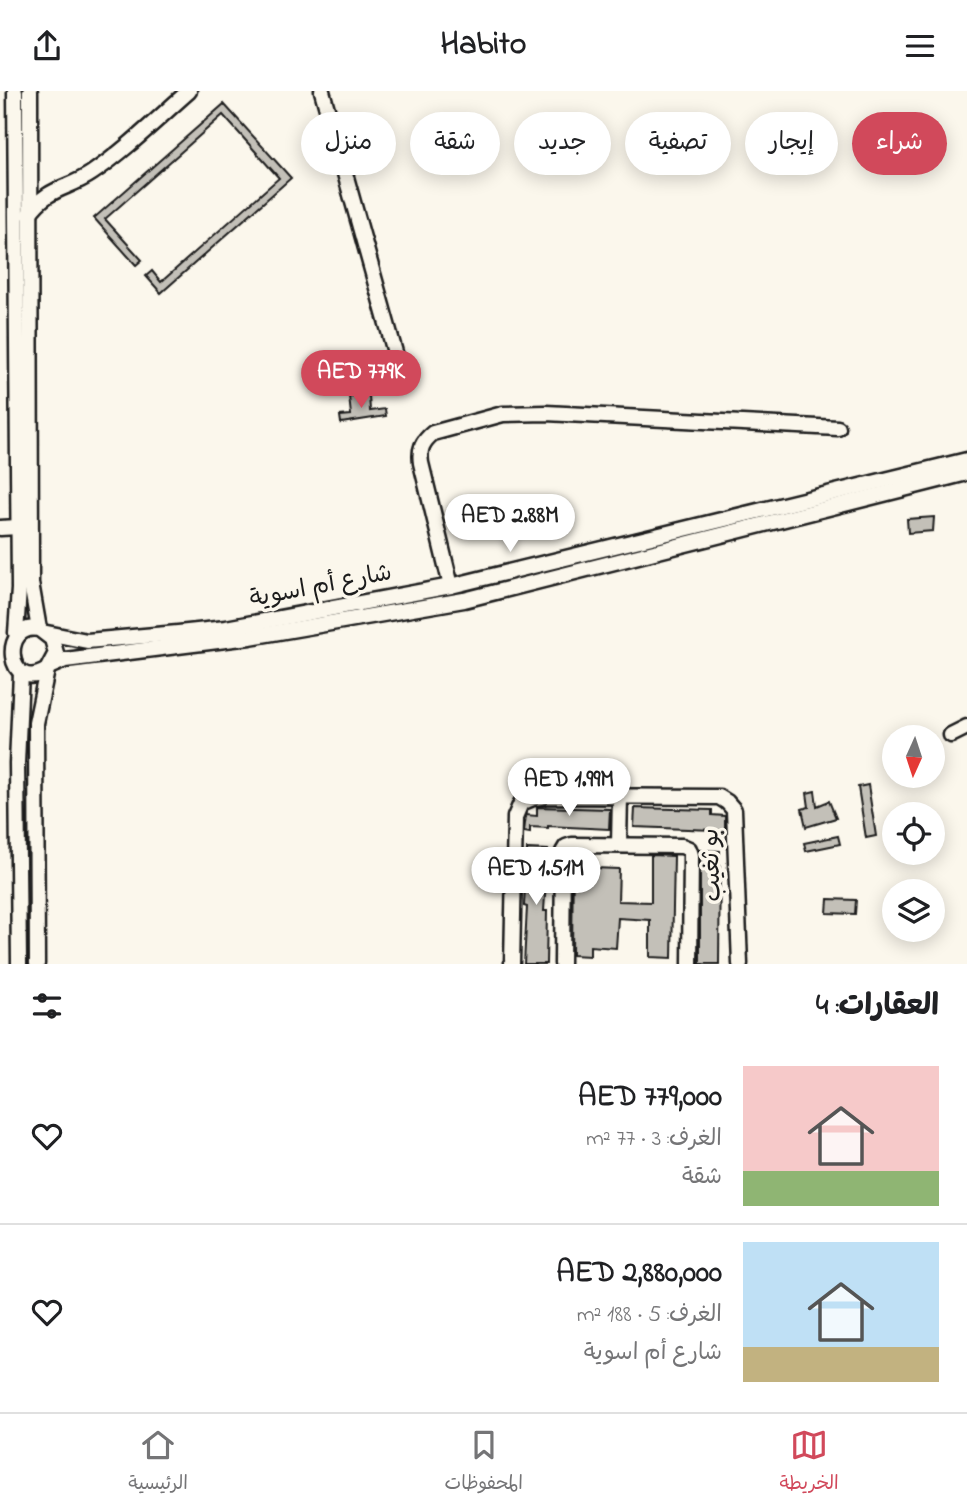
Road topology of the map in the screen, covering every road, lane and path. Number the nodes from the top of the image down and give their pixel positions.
1 (15, 91) edge
2 (30, 91) edge
3 (189, 91) edge
4 (322, 91) edge
5 (22, 184) junction
6 (61, 188) junction
7 (29, 213) junction
8 (401, 374) dead end
9 (838, 428) dead end
10 (967, 460) edge
11 (967, 473) edge
12 (18, 527) junction
13 (0, 529) edge
14 (451, 586) junction
15 (43, 631) junction
16 (16, 633) junction
17 (49, 668) junction
18 (21, 673) junction
19 (967, 727) edge
20 (951, 735) dead end
21 (625, 796) junction
22 (624, 845) junction
23 (19, 940) junction
24 (38, 961) edge
25 (13, 964) edge
26 (19, 964) edge
27 (512, 964) edge
28 (562, 964) edge
29 (690, 964) edge
30 (740, 964) edge

1 - 5 street
2 - 5 street
3 - 6 street
4 - 8 street
5 - 6 street
5 - 7 street
5 - 12 street
6 - 7 street
7 - 15 street
9 - 14 street
10 - 14 street, شارع أم اسوية
11 - 17 street, شارع أم اسوية
12 - 13 street
12 - 16 street
14 - 15 street, شارع أم اسوية
15 - 16 street
15 - 17 street
16 - 18 street
17 - 18 street
17 - 24 street
18 - 23 street
19 - 20 street
21 - 22 street
21 - 27 street, بو ثغيب
21 - 30 street, بو ثغيب
22 - 28 street
22 - 29 street
23 - 25 street
23 - 26 street

